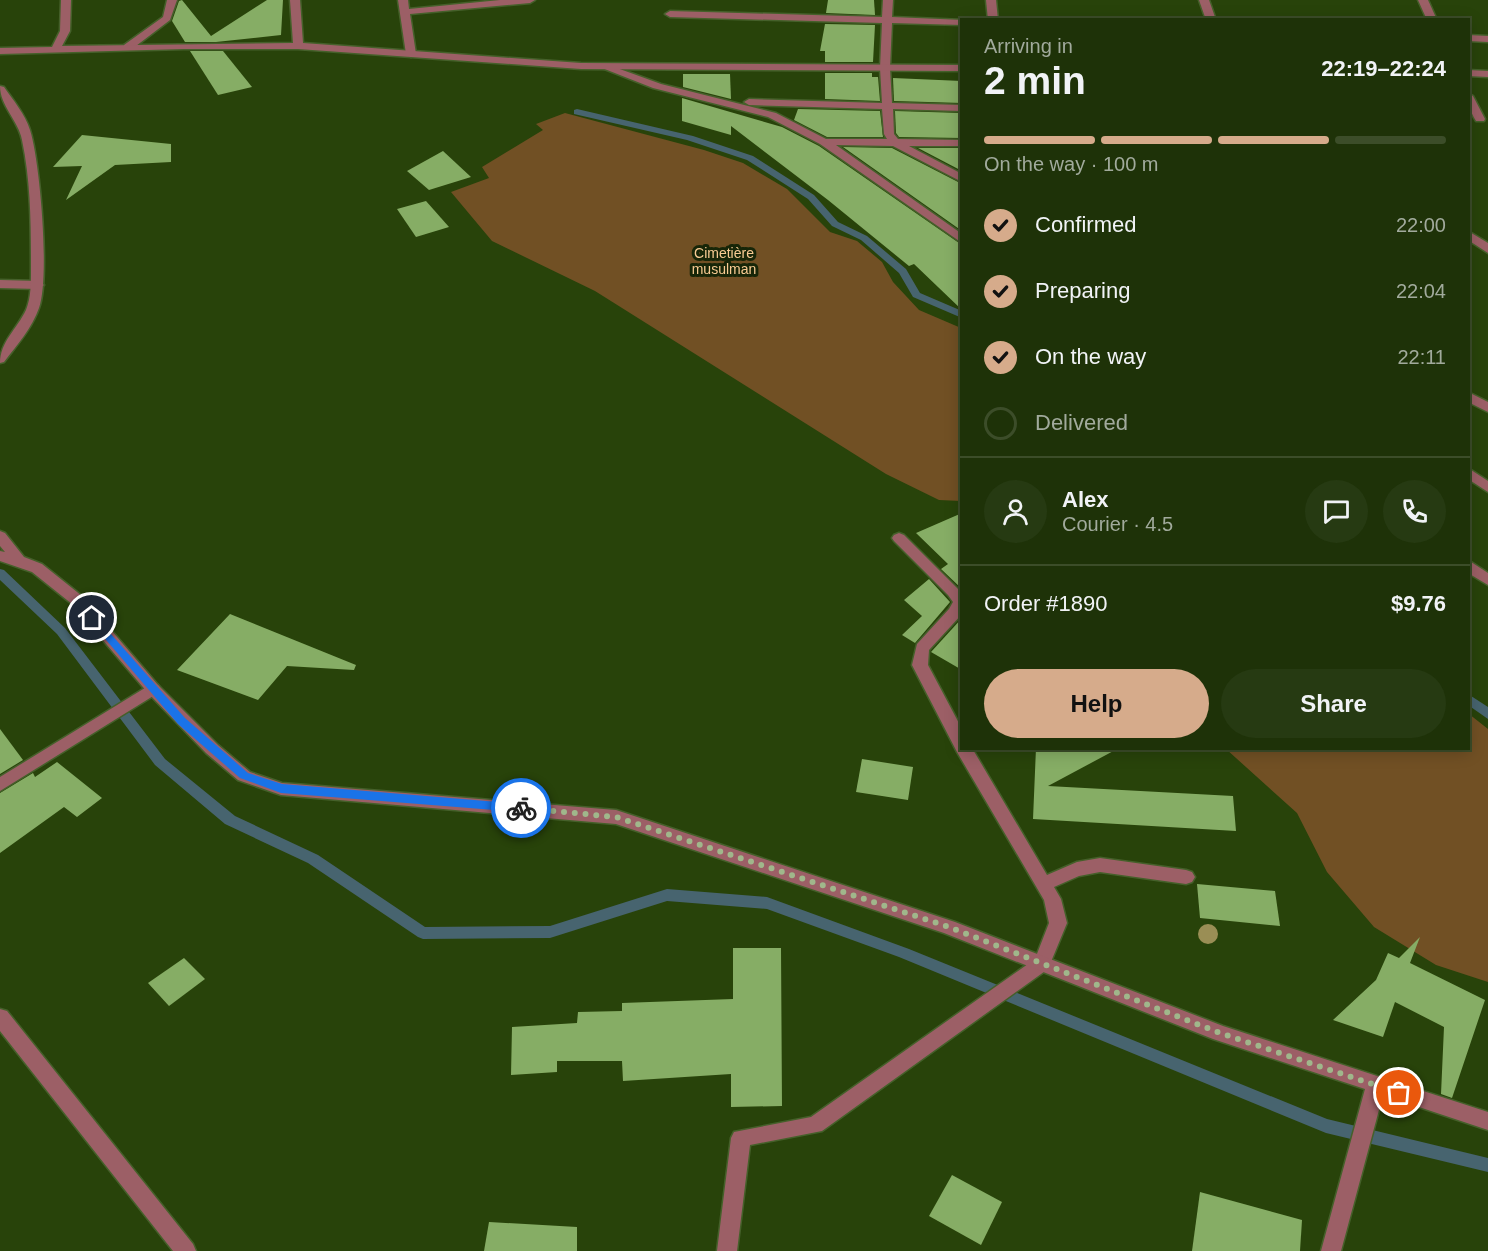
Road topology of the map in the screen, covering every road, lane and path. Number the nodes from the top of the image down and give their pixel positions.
1 (66, 0) edge
2 (172, 0) edge
3 (295, 0) edge
4 (403, 0) edge
5 (531, 0) edge
6 (888, 0) edge
7 (991, 0) edge
8 (1204, 0) edge
9 (1423, 0) edge
10 (405, 12) junction
11 (670, 14) dead end
12 (993, 18) edge
13 (1210, 18) edge
14 (1431, 18) edge
15 (887, 20) junction
16 (960, 22) edge
17 (1470, 38) edge
18 (1488, 39) edge
19 (298, 46) junction
20 (128, 47) junction
21 (56, 49) junction
22 (0, 51) edge
23 (411, 54) junction
24 (602, 66) junction
25 (885, 68) junction
26 (960, 68) edge
27 (1470, 74) edge
28 (1488, 74) edge
29 (0, 89) edge
30 (1470, 100) edge
31 (719, 101) junction
32 (886, 106) junction
33 (960, 108) edge
34 (1479, 120) edge
35 (824, 142) junction
36 (894, 142) junction
37 (960, 143) edge
38 (960, 178) edge
39 (1470, 236) edge
40 (960, 239) edge
41 (1488, 249) edge
42 (0, 284) edge
43 (38, 285) junction
44 (0, 359) edge
45 (1470, 397) edge
46 (1488, 408) edge
47 (1470, 474) edge
48 (1488, 488) edge
49 (0, 536) edge
50 (899, 538) dead end
51 (0, 556) edge
52 (19, 560) junction
53 (1470, 566) edge
54 (1488, 580) edge
55 (960, 602) edge
56 (960, 602) edge
57 (153, 689) junction
58 (960, 743) edge
59 (964, 750) edge
60 (0, 785) edge
61 (1186, 877) dead end
62 (1042, 884) junction
63 (1042, 964) junction
64 (0, 1017) edge
65 (1376, 1085) junction
66 (1488, 1121) edge
67 (186, 1251) edge
68 (727, 1251) edge
69 (1331, 1251) edge

1 - 21 street
2 - 20 street
3 - 19 street
4 - 10 street
5 - 10 street
6 - 15 street
7 - 12 street
8 - 13 street
9 - 14 street
10 - 23 street
11 - 15 street
15 - 16 street
15 - 25 street
17 - 18 street
19 - 20 street
19 - 23 street
20 - 21 street
21 - 22 street
23 - 24 street
24 - 25 street
24 - 31 street
25 - 26 street
25 - 32 street
27 - 28 street
29 - 43 street
30 - 34 street
31 - 32 street
31 - 35 street
32 - 33 street
32 - 36 street
35 - 36 street
35 - 40 street
36 - 37 street
36 - 38 street
39 - 41 street
42 - 43 street
43 - 44 street
45 - 46 street
47 - 48 street
49 - 52 street
50 - 55 street
51 - 52 street
52 - 57 street
53 - 54 street
56 - 58 street
57 - 60 street
57 - 63 street
59 - 62 street
61 - 62 street
62 - 63 street
63 - 65 street
63 - 68 street
64 - 67 street
65 - 66 street
65 - 69 street

